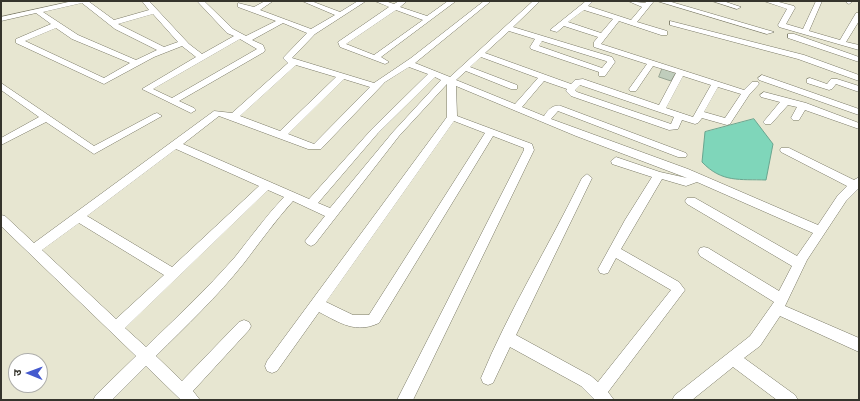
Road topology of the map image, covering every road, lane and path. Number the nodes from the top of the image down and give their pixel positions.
1 (83, 1) edge
2 (145, 1) edge
3 (200, 1) edge
4 (270, 1) edge
5 (305, 1) edge
6 (363, 1) edge
7 (378, 1) edge
8 (404, 1) edge
9 (452, 1) edge
10 (488, 1) edge
11 (537, 1) edge
12 (590, 1) edge
13 (631, 1) edge
14 (660, 1) edge
15 (715, 1) edge
16 (766, 1) edge
17 (816, 2) edge
18 (649, 3) edge
19 (240, 5) dead end
20 (395, 7) junction
21 (582, 7) junction
22 (737, 7) dead end
23 (254, 10) junction
24 (37, 11) junction
25 (154, 11) junction
26 (341, 15) junction
27 (859, 15) edge
28 (679, 16) junction
29 (618, 18) junction
30 (428, 19) junction
31 (1, 20) edge
32 (282, 21) junction
33 (112, 23) junction
34 (563, 23) junction
35 (632, 23) junction
36 (735, 23) junction
37 (56, 25) junction
38 (507, 28) junction
39 (554, 30) dead end
40 (312, 32) junction
41 (770, 32) dead end
42 (792, 32) junction
43 (805, 32) junction
44 (602, 36) junction
45 (242, 38) junction
46 (540, 38) junction
47 (729, 38) junction
48 (182, 42) junction
49 (842, 42) junction
50 (859, 48) edge
51 (164, 50) junction
52 (787, 53) junction
53 (479, 54) junction
54 (201, 57) junction
55 (375, 58) junction
56 (859, 60) edge
57 (294, 62) junction
58 (385, 62) dead end
59 (652, 62) junction
60 (137, 63) junction
61 (408, 63) junction
62 (464, 67) junction
63 (681, 72) junction
64 (433, 74) junction
65 (342, 76) junction
66 (543, 77) junction
67 (859, 78) edge
68 (449, 80) junction
69 (810, 81) dead end
70 (716, 83) junction
71 (376, 86) junction
72 (514, 87) dead end
73 (572, 88) junction
74 (2, 89) edge
75 (633, 89) dead end
76 (859, 89) edge
77 (746, 93) junction
78 (764, 95) dead end
79 (172, 101) junction
80 (786, 101) junction
81 (803, 105) junction
82 (517, 108) junction
83 (661, 109) junction
84 (191, 110) dead end
85 (859, 112) edge
86 (700, 114) junction
87 (679, 115) junction
88 (157, 116) dead end
89 (233, 117) junction
90 (452, 117) junction
91 (45, 118) junction
92 (796, 118) dead end
93 (546, 119) junction
94 (768, 122) dead end
95 (859, 126) edge
96 (491, 132) junction
97 (282, 135) junction
98 (1, 142) edge
99 (175, 144) junction
100 (784, 150) dead end
101 (682, 155) dead end
102 (616, 161) dead end
103 (659, 175) junction
104 (587, 178) dead end
105 (698, 178) junction
106 (267, 185) junction
107 (856, 187) edge
108 (291, 196) junction
109 (691, 201) dead end
110 (311, 204) junction
111 (332, 214) junction
112 (79, 217) junction
113 (1, 219) edge
114 (820, 231) junction
115 (311, 241) dead end
116 (34, 250) junction
117 (614, 251) junction
118 (704, 252) dead end
119 (800, 264) junction
120 (604, 269) dead end
121 (173, 274) junction
122 (317, 304) junction
123 (779, 305) junction
124 (244, 326) dead end
125 (117, 327) junction
126 (506, 337) junction
127 (859, 345) edge
128 (146, 355) junction
129 (733, 359) junction
130 (272, 366) dead end
131 (488, 378) dead end
132 (187, 396) edge
133 (602, 396) edge
134 (101, 400) edge
135 (405, 400) edge
136 (680, 400) edge
137 (790, 400) edge

1 - 24 street
1 - 33 street
2 - 25 street
3 - 45 street
4 - 23 street
5 - 26 street
6 - 26 street
7 - 20 street
8 - 20 street
9 - 30 street
10 - 61 street
11 - 38 street
12 - 21 street
13 - 18 street
14 - 28 street
15 - 22 street
16 - 42 street
17 - 43 street
18 - 35 street
19 - 23 street
20 - 30 street
20 - 55 street
21 - 29 street
21 - 34 street
23 - 32 street
24 - 31 street
24 - 37 street
25 - 33 street
25 - 48 street
26 - 40 street
27 - 49 street
28 - 35 street
28 - 36 street
28 - 47 street
29 - 35 street
29 - 44 street
30 - 55 street
32 - 40 street
32 - 45 street
33 - 51 street
34 - 39 street
34 - 44 street
36 - 41 street
36 - 47 street
37 - 60 street
37 - 60 street
38 - 46 street
38 - 53 street
40 - 57 street
42 - 43 street
42 - 52 street
42 - 56 street
43 - 49 street
44 - 59 street
45 - 54 street
45 - 79 street
46 - 46 street
47 - 52 street
48 - 51 street
48 - 54 street
49 - 50 street
51 - 60 street
52 - 67 street
53 - 62 street
53 - 66 street
54 - 79 street
55 - 58 street
57 - 65 street
57 - 89 street
59 - 63 street
59 - 75 street
61 - 64 street
61 - 71 street
62 - 68 street
62 - 72 street
63 - 70 street
63 - 83 street
64 - 68 street
64 - 110 street
65 - 71 street
65 - 97 street
66 - 73 street
66 - 82 street
68 - 82 street
68 - 90 street
68 - 111 street
69 - 76 street
70 - 77 street
70 - 86 street
71 - 97 street
73 - 83 street
73 - 87 street
74 - 91 street
77 - 85 street
77 - 86 street
78 - 80 street
79 - 84 street
80 - 81 street
80 - 94 street
81 - 92 street
81 - 95 street
82 - 93 street
83 - 87 street
86 - 87 street
88 - 91 street
89 - 97 street
89 - 99 street
90 - 96 street
90 - 122 street
91 - 98 street
93 - 101 street
93 - 105 street
96 - 122 street
96 - 135 street
99 - 106 street
99 - 112 street
100 - 107 street
102 - 103 street
103 - 105 street
103 - 117 street
104 - 126 street
105 - 114 street
106 - 108 street
106 - 121 street
107 - 114 street
108 - 110 street
108 - 128 street
109 - 119 street
110 - 111 street
111 - 115 street
112 - 116 street
112 - 121 street
113 - 116 street
114 - 119 street
116 - 125 street
117 - 120 street
117 - 133 street
118 - 123 street
119 - 123 street
121 - 125 street
122 - 130 street
123 - 127 street
123 - 129 street
124 - 132 street
125 - 128 street
126 - 131 street
126 - 133 street
128 - 132 street
128 - 134 street
129 - 136 street
129 - 137 street

